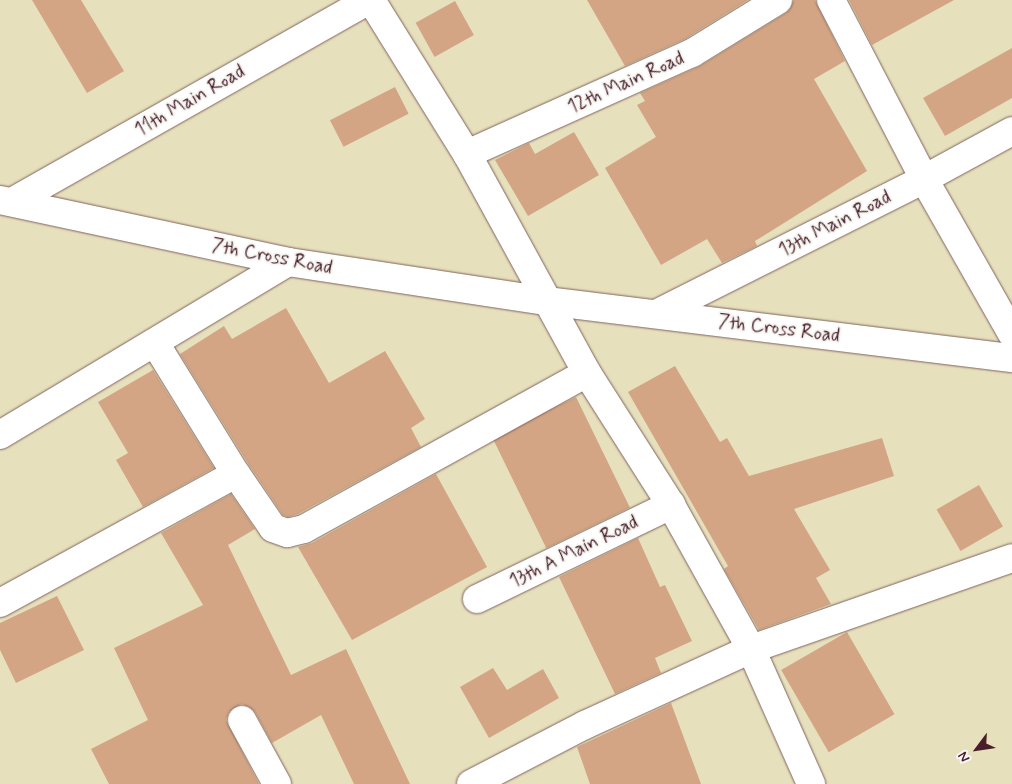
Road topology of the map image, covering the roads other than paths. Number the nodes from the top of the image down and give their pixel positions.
1 (370, 0) edge
2 (778, 0) edge
3 (831, 0) edge
4 (1012, 132) edge
5 (467, 154) junction
6 (924, 180) junction
7 (6, 201) edge
8 (288, 262) junction
9 (546, 301) junction
10 (656, 314) junction
11 (1012, 334) edge
12 (155, 343) junction
13 (1012, 358) edge
14 (588, 373) junction
15 (0, 435) edge
16 (236, 474) junction
17 (670, 505) junction
18 (1012, 558) edge
19 (478, 599) dead end
20 (0, 603) edge
21 (751, 649) junction
22 (242, 720) dead end
23 (277, 784) edge
24 (471, 784) edge
25 (811, 784) edge

1 - 5 street
1 - 7 street, 11th Main Road
2 - 5 street, 12th Main Road
3 - 6 street
4 - 6 street, 13th Main Road
5 - 9 street
6 - 10 street, 13th Main Road
6 - 11 street
7 - 8 street, 7th Cross Road
8 - 9 street, 7th Cross Road
8 - 12 street
9 - 10 street, 7th Cross Road
9 - 14 street
10 - 13 street, 7th Cross Road
12 - 15 street
12 - 16 street
14 - 16 street
14 - 17 street
16 - 20 street
17 - 19 street, 13th A Main Road
17 - 21 street
18 - 21 street
21 - 24 street
21 - 25 street
22 - 23 street

